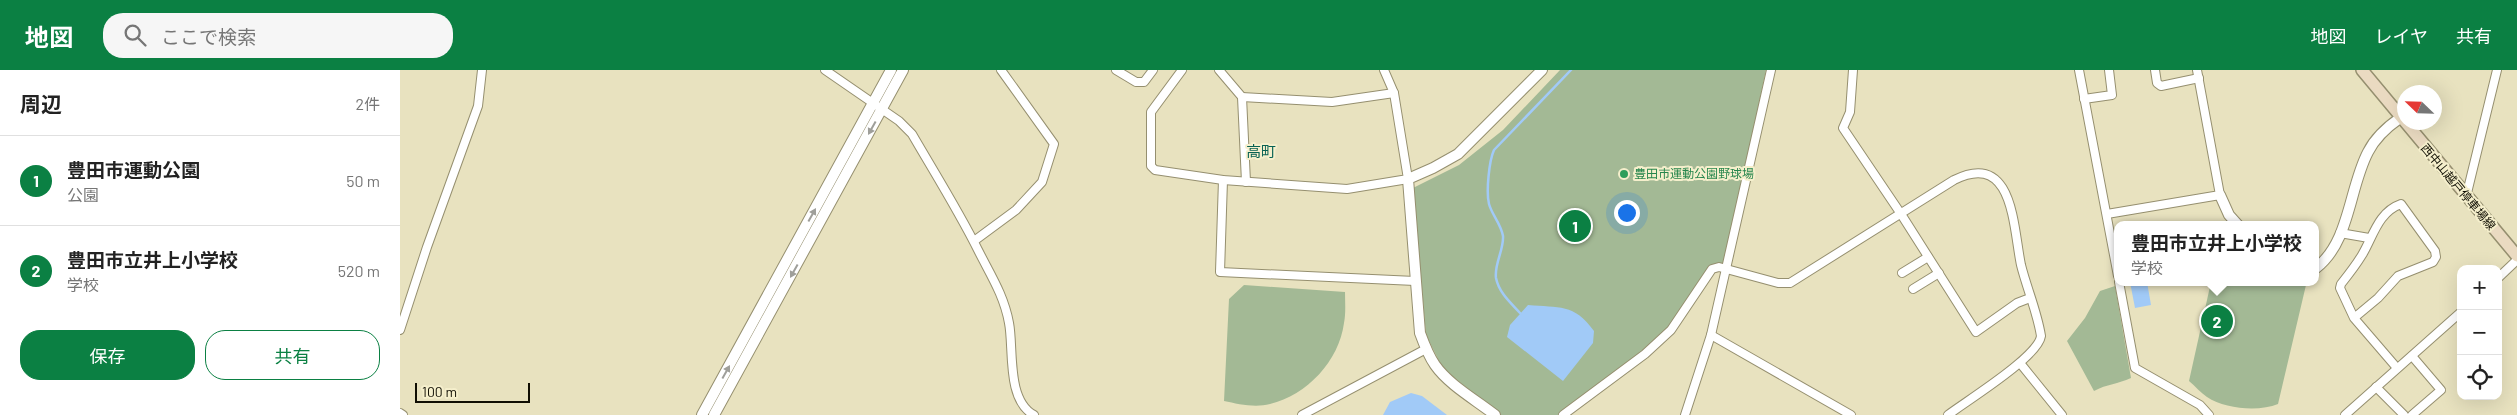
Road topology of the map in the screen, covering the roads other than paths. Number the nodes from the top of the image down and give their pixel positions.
1 (482, 70) edge
2 (825, 70) edge
3 (891, 70) edge
4 (904, 70) edge
5 (1001, 70) edge
6 (1116, 70) edge
7 (1153, 70) edge
8 (1182, 70) edge
9 (1219, 70) edge
10 (1384, 70) edge
11 (1542, 70) edge
12 (1771, 70) edge
13 (1853, 70) edge
14 (2079, 70) edge
15 (2109, 70) edge
16 (2154, 70) edge
17 (2362, 70) edge
18 (2497, 70) edge
19 (2198, 74) edge
20 (1394, 93) junction
21 (1242, 98) junction
22 (2084, 99) junction
23 (873, 103) junction
24 (882, 109) junction
25 (2397, 114) edge
26 (2397, 120) edge
27 (2410, 130) edge
28 (1408, 179) junction
29 (1223, 180) junction
30 (1246, 182) junction
31 (2220, 195) junction
32 (2466, 197) junction
33 (1901, 214) junction
34 (2107, 214) junction
35 (2234, 221) edge
36 (2340, 233) junction
37 (2369, 238) junction
38 (974, 241) junction
39 (2114, 253) edge
40 (2517, 256) edge
41 (1928, 257) junction
42 (2517, 260) edge
43 (2319, 265) edge
44 (1724, 268) junction
45 (1902, 273) dead end
46 (1939, 273) junction
47 (2502, 274) edge
48 (1415, 281) junction
49 (2121, 286) edge
50 (1913, 289) dead end
51 (2030, 298) junction
52 (2457, 316) edge
53 (2354, 318) junction
54 (400, 330) edge
55 (1711, 335) junction
56 (1426, 349) junction
57 (2412, 356) junction
58 (2020, 362) junction
59 (2397, 368) junction
60 (2376, 387) junction
61 (702, 415) edge
62 (714, 415) edge
63 (1034, 415) edge
64 (1302, 415) edge
65 (1495, 415) edge
66 (1563, 415) edge
67 (1684, 415) edge
68 (1851, 415) edge
69 (1948, 415) edge
70 (2062, 415) edge
71 (2209, 415) edge
72 (2345, 415) edge
73 (2404, 415) edge
74 (2412, 415) edge

1 - 54 street
2 - 23 street
3 - 23 street
4 - 24 street
5 - 38 street
6 - 7 street
8 - 29 street
9 - 21 street
10 - 20 street
11 - 28 street
12 - 44 street
13 - 33 street
14 - 22 street
15 - 22 street
16 - 19 street
17 - 25 main road, 西中山越戸停車場線
18 - 32 street
19 - 31 street
20 - 21 street
20 - 28 street
21 - 30 street
22 - 34 street
23 - 24 street
61 -> 23 street
24 - 38 street
24 -> 62 street
26 - 36 street
27 - 32 main road, 西中山越戸停車場線
28 - 30 street
28 - 48 street
29 - 30 street
29 - 48 street
31 - 34 street
31 - 35 street
32 - 40 main road, 西中山越戸停車場線
33 - 41 street
33 - 44 street
33 - 51 street
34 - 39 street
36 - 37 street
36 - 43 street
37 - 53 street
37 - 53 street
38 - 63 street
41 - 45 street
41 - 46 street
42 - 47 street
44 - 55 street
44 - 66 street
46 - 50 street
46 - 51 street
48 - 56 street
49 - 71 street
51 - 58 street
52 - 57 street
53 - 59 street
55 - 67 street
55 - 68 street
56 - 64 street
56 - 65 street
57 - 59 street
57 - 74 street
58 - 69 street
58 - 70 street
59 - 60 street
60 - 72 street
60 - 73 street

